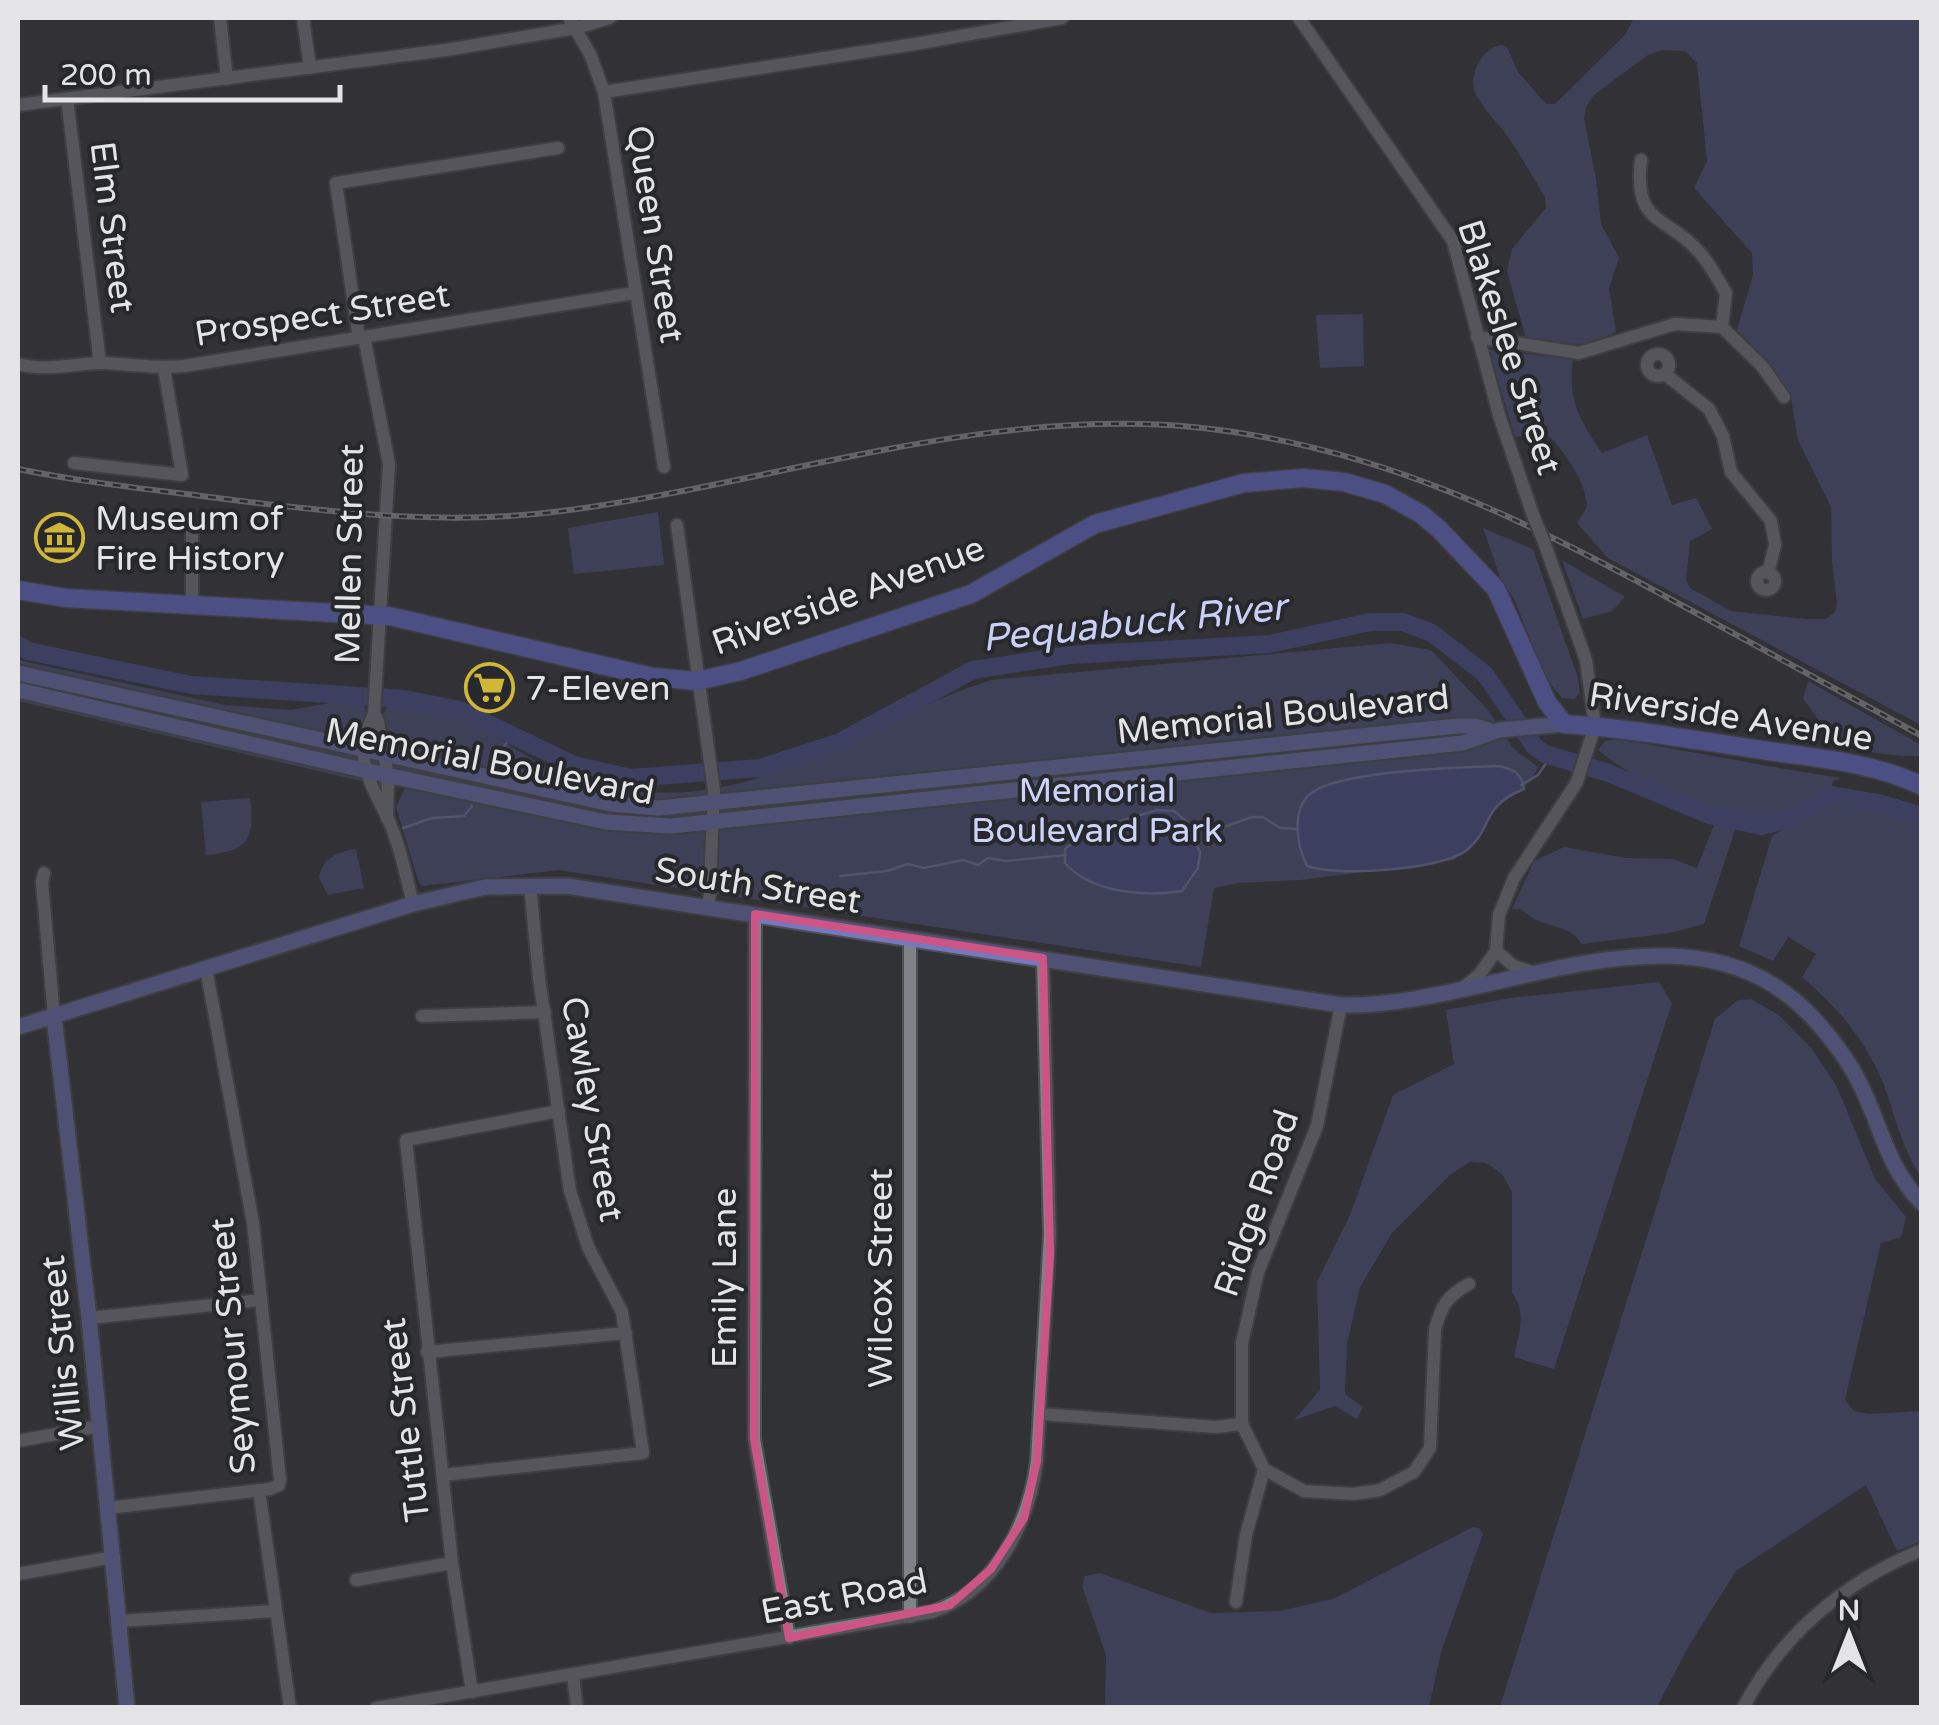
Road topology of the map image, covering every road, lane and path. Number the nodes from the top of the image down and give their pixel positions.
1 (220, 18) edge
2 (302, 18) edge
3 (610, 18) edge
4 (1062, 18) edge
5 (1299, 18) edge
6 (573, 23) edge
7 (310, 68) junction
8 (227, 80) junction
9 (604, 92) junction
10 (66, 99) junction
11 (18, 105) edge
12 (558, 148) dead end
13 (1642, 160) dead end
14 (634, 293) junction
15 (1722, 327) junction
16 (1642, 336) junction
17 (1478, 337) junction
18 (362, 338) junction
19 (100, 363) junction
20 (18, 364) edge
21 (164, 368) junction
22 (1784, 398) dead end
23 (74, 463) dead end
24 (664, 467) dead end
25 (677, 525) dead end
26 (192, 530) dead end
27 (1768, 573) dead end
28 (18, 590) edge
29 (192, 605) junction
30 (379, 616) junction
31 (18, 673) edge
32 (696, 681) junction
33 (18, 690) edge
34 (374, 714) junction
35 (1564, 724) junction
36 (1596, 726) junction
37 (1495, 731) junction
38 (364, 748) junction
39 (385, 753) junction
40 (363, 770) junction
41 (388, 776) junction
42 (1922, 786) edge
43 (713, 795) junction
44 (387, 818) junction
45 (712, 822) junction
46 (44, 873) dead end
47 (530, 885) junction
48 (413, 904) junction
49 (709, 906) junction
50 (755, 914) junction
51 (910, 939) junction
52 (1496, 951) junction
53 (1043, 958) junction
54 (206, 968) junction
55 (1538, 974) junction
56 (1462, 990) junction
57 (1341, 1005) junction
58 (545, 1012) junction
59 (422, 1016) dead end
60 (54, 1017) junction
61 (18, 1027) edge
62 (559, 1111) junction
63 (1922, 1203) edge
64 (1469, 1284) dead end
65 (262, 1300) junction
66 (90, 1318) junction
67 (626, 1333) junction
68 (427, 1352) junction
69 (1041, 1414) junction
70 (1242, 1424) junction
71 (100, 1426) junction
72 (18, 1441) edge
73 (1264, 1469) junction
74 (443, 1475) junction
75 (260, 1490) junction
76 (108, 1508) junction
77 (1922, 1550) edge
78 (114, 1556) junction
79 (452, 1563) junction
80 (18, 1574) edge
81 (356, 1580) dead end
82 (1236, 1602) dead end
83 (276, 1610) junction
84 (910, 1616) junction
85 (119, 1621) junction
86 (790, 1638) junction
87 (572, 1676) junction
88 (472, 1692) junction
89 (126, 1708) edge
90 (290, 1708) edge
91 (376, 1708) edge
92 (577, 1708) edge
93 (1742, 1708) edge

1 - 8 street
2 - 7 street
3 - 6 street
4 - 9 street
5 - 17 street, Blakeslee Street
6 - 7 street
6 - 9 street, Queen Street
7 - 8 street
8 - 10 street
9 - 14 street, Queen Street
10 - 11 street
10 - 19 street, Elm Street
12 - 18 street, Mellen Street
13 - 15 street
14 - 18 street, Prospect Street
14 - 24 street, Queen Street
15 - 16 street
15 - 22 street
16 - 17 street
16 - 27 street
17 - 36 street, Blakeslee Street, bridge
18 - 21 street, Prospect Street
18 - 30 street, Mellen Street
19 - 20 street, Prospect Street
19 - 21 street, Prospect Street
21 - 23 street
25 - 32 street
26 - 29 street
28 - 29 highway, Riverside Avenue
29 - 30 highway, Riverside Avenue
30 - 32 highway, Riverside Avenue
30 - 34 street, Mellen Street
31 - 38 main road, Memorial Boulevard
32 - 35 highway, Riverside Avenue
32 - 43 street
33 - 40 main road, Memorial Boulevard
34 - 38 street, Mellen Street
34 - 39 street, Mellen Street
35 - 36 highway, Riverside Avenue
35 - 37 main road, Memorial Boulevard
36 - 42 highway, Riverside Avenue
36 - 52 street
37 - 43 main road, Memorial Boulevard
37 - 45 main road, Memorial Boulevard
38 - 39 main road, Memorial Boulevard
38 - 40 street, Mellen Street
39 - 41 street, Mellen Street
39 - 43 main road, Memorial Boulevard
40 - 41 main road, Memorial Boulevard
40 - 44 street, Mellen Street
41 - 44 street, Mellen Street
41 - 45 main road, Memorial Boulevard
43 - 45 street
44 - 48 street, Mellen Street
45 - 49 street
46 - 60 street, Willis Street
47 - 48 main road, South Street
47 - 49 main road, South Street
47 - 58 street, Cawley Street
48 - 54 main road, South Street
49 - 50 main road, South Street
50 - 51 main road, South Street
50 - 86 street, Emily Lane
51 - 53 main road, South Street
51 - 84 street, Wilcox Street
52 - 55 street
52 - 56 street
53 - 57 main road, South Street
53 - 69 street, East Road
54 - 60 main road, South Street
54 - 65 street, Seymour Street
55 - 56 main road, South Street
55 - 63 main road, South Street
56 - 57 main road, South Street
57 - 70 street, Ridge Road
58 - 59 street
58 - 62 street, Cawley Street
60 - 61 main road, South Street
60 - 66 main road, Willis Street
62 - 67 street, Cawley Street
62 - 68 street, Tuttle Street
64 - 73 street
65 - 66 street
65 - 75 street, Seymour Street
66 - 71 main road, Willis Street
67 - 68 street
67 - 74 street, Cawley Street
68 - 74 street, Tuttle Street
69 - 70 street
69 - 84 street, East Road
70 - 73 street, Ridge Road
71 - 72 street
71 - 76 main road, Willis Street
73 - 82 street
74 - 79 street, Tuttle Street
75 - 76 street
75 - 83 street, Seymour Street
76 - 78 main road, Willis Street
77 - 93 street
78 - 80 street
78 - 85 main road, Willis Street
79 - 81 street
79 - 88 street, Tuttle Street
83 - 85 street
83 - 90 street, Seymour Street
84 - 86 street, East Road
85 - 89 main road, Willis Street
86 - 87 street, East Road
87 - 88 street, East Road
87 - 92 street
88 - 91 street, East Road

